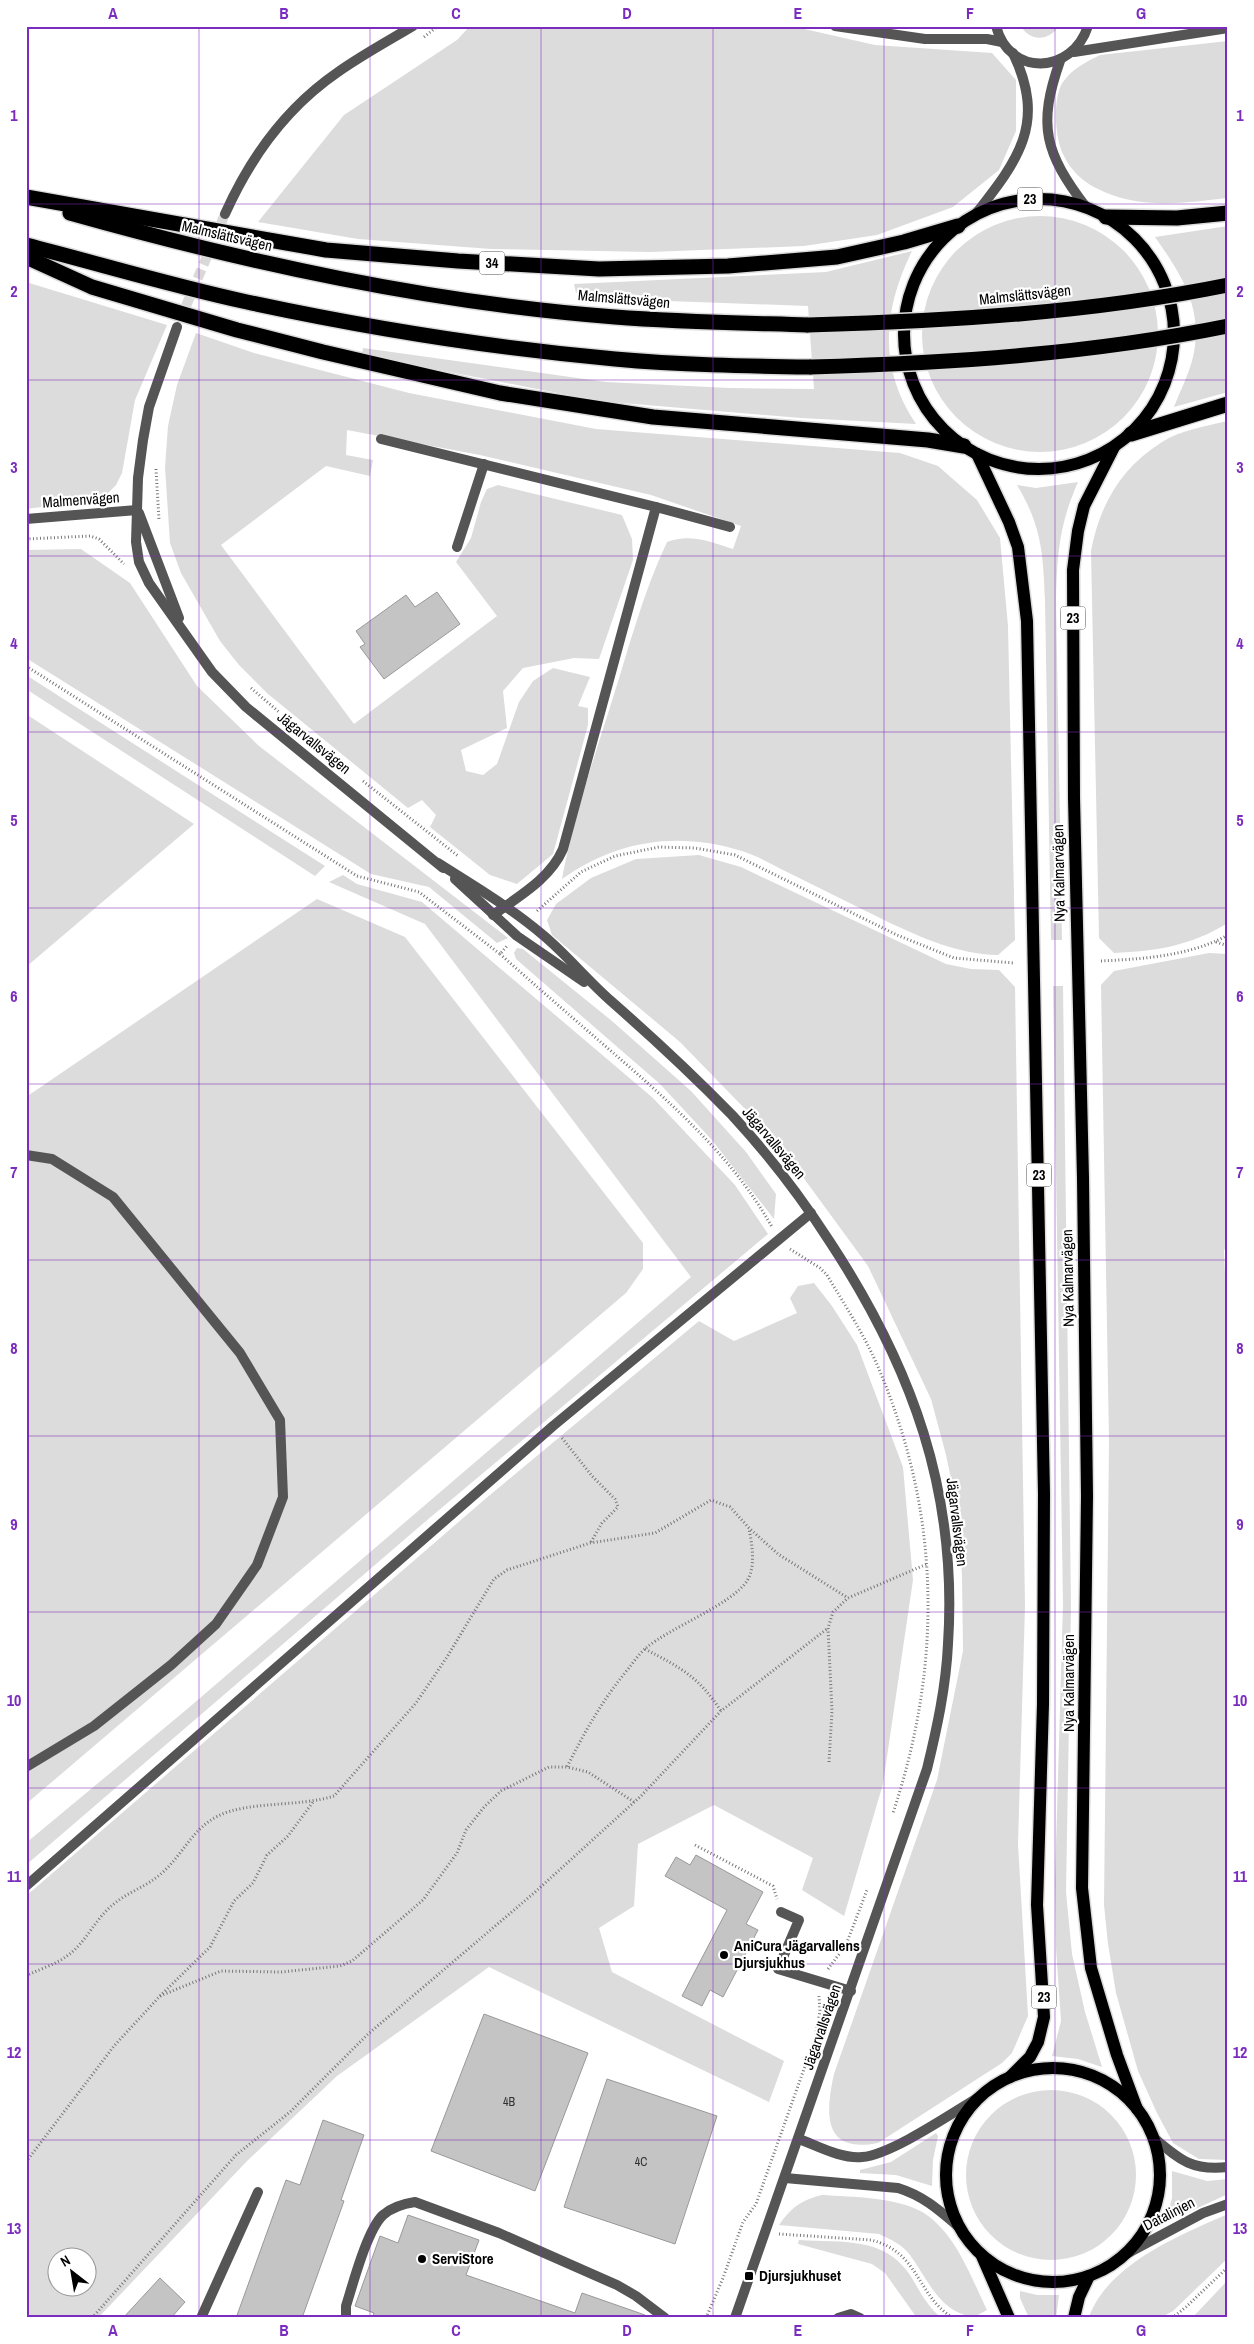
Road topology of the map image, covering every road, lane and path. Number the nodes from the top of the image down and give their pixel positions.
1 (413, 26) edge
2 (438, 26) edge
3 (835, 26) edge
4 (996, 26) edge
5 (1088, 26) edge
6 (1227, 27) edge
7 (422, 38) dead end
8 (1002, 42) junction
9 (1074, 52) junction
10 (1013, 54) junction
11 (1060, 60) junction
12 (26, 197) edge
13 (26, 201) edge
14 (1086, 207) junction
15 (1228, 213) edge
16 (225, 214) tunnel mouth
17 (975, 215) junction
18 (1106, 217) junction
19 (958, 226) junction
20 (26, 245) edge
21 (26, 257) edge
22 (1228, 285) edge
23 (1228, 326) edge
24 (177, 327) tunnel mouth
25 (1228, 404) edge
26 (1131, 434) junction
27 (381, 439) dead end
28 (964, 446) junction
29 (1114, 447) junction
30 (977, 454) junction
31 (156, 464) dead end
32 (484, 464) junction
33 (656, 507) junction
34 (137, 510) junction
35 (26, 519) edge
36 (160, 527) dead end
37 (730, 527) dead end
38 (26, 539) edge
39 (457, 547) dead end
40 (138, 562) junction
41 (186, 634) junction
42 (26, 666) edge
43 (246, 684) dead end
44 (281, 714) dead end
45 (362, 780) dead end
46 (465, 862) dead end
47 (438, 863) junction
48 (523, 893) junction
49 (543, 904) junction
50 (506, 906) junction
51 (493, 915) junction
52 (528, 922) junction
53 (1228, 935) edge
54 (517, 936) junction
55 (1216, 942) junction
56 (1228, 946) edge
57 (500, 954) junction
58 (1101, 961) dead end
59 (1014, 963) dead end
60 (608, 998) junction
61 (26, 1155) edge
62 (811, 1213) junction
63 (780, 1238) junction
64 (553, 1426) junction
65 (749, 1528) junction
66 (590, 1543) junction
67 (928, 1564) junction
68 (848, 1598) junction
69 (828, 1628) junction
70 (645, 1649) junction
71 (721, 1711) junction
72 (829, 1762) dead end
73 (26, 1766) edge
74 (567, 1767) junction
75 (313, 1802) junction
76 (634, 1802) junction
77 (892, 1817) dead end
78 (695, 1845) dead end
79 (26, 1886) edge
80 (867, 1889) dead end
81 (781, 1912) joint
82 (26, 1976) edge
83 (822, 1981) junction
84 (851, 1991) junction
85 (160, 1996) junction
86 (1010, 2077) junction
87 (979, 2097) junction
88 (1137, 2109) junction
89 (1154, 2138) junction
90 (799, 2139) junction
91 (26, 2162) edge
92 (1228, 2167) edge
93 (785, 2178) junction
94 (258, 2192) dead end
95 (1228, 2204) edge
96 (743, 2222) junction
97 (960, 2228) junction
98 (765, 2230) junction
99 (1126, 2254) junction
100 (982, 2256) junction
101 (1228, 2267) edge
102 (1089, 2276) junction
103 (92, 2318) edge
104 (201, 2318) edge
105 (346, 2318) edge
106 (664, 2318) edge
107 (706, 2318) edge
108 (735, 2318) edge
109 (838, 2318) edge
110 (860, 2318) edge
111 (953, 2318) edge
112 (1009, 2318) edge
113 (1074, 2318) edge
114 (1172, 2318) edge

1 - 16 street
2 - 7 path
3 - 8 street
4 - 8 street
5 - 9 street
6 - 9 street
8 - 10 street
9 - 11 street
10 - 11 street
10 - 17 street
11 - 14 street
12 - 19 highway, 34
13 - 22 highway, Malmslättsvägen, bridge
14 - 17 main road, Nya Kalmarvägen / 23
14 - 18 main road, Nya Kalmarvägen / 23
15 - 18 highway
17 - 19 main road, Nya Kalmarvägen / 23
18 - 26 main road, Nya Kalmarvägen / 23
19 - 28 main road, Nya Kalmarvägen / 23
20 - 23 highway, bridge
21 - 28 highway
24 - 34 street, Jägarvallsvägen
25 - 26 highway
26 - 29 main road, Nya Kalmarvägen / 23
27 - 32 street
28 - 30 main road, Nya Kalmarvägen / 23
29 - 30 main road, Nya Kalmarvägen / 23
29 - 88 main road, Nya Kalmarvägen / 23
30 - 86 main road, Nya Kalmarvägen / 23
31 - 36 path
32 - 33 street
32 - 39 street
33 - 37 street
33 - 48 street
34 - 35 street, Malmenvägen
34 - 40 street, Jägarvallsvägen
34 - 41 street, Jägarvallsvägen
38 - 40 path
40 - 41 street, Jägarvallsvägen
41 - 47 street, Jägarvallsvägen
42 - 57 path
43 - 44 path
45 - 46 path
47 - 50 street, Jägarvallsvägen
47 - 51 street, Jägarvallsvägen
48 - 49 path
48 - 50 street
49 - 52 path
49 - 59 path
50 - 51 street
50 - 52 street, Jägarvallsvägen
51 - 54 street, Jägarvallsvägen
52 - 60 street, Jägarvallsvägen
53 - 55 path
54 - 57 path
54 - 60 street, Jägarvallsvägen
55 - 56 path
55 - 58 path
57 - 63 path
60 - 62 street, Jägarvallsvägen
61 - 73 street
62 - 63 street
62 - 84 street, Jägarvallsvägen
63 - 64 street
63 - 67 path
64 - 66 path
64 - 79 street
65 - 66 path
65 - 68 path
65 - 70 path
66 - 75 path
67 - 68 path
67 - 77 path
68 - 69 path
69 - 71 path
69 - 72 path
70 - 71 path
70 - 74 path
71 - 76 path
74 - 76 path
74 - 85 path
75 - 82 path
75 - 85 path
76 - 103 path
78 - 81 path
80 - 83 path
81 - 83 street
83 - 84 street
83 - 96 path
84 - 90 street, Jägarvallsvägen
85 - 91 path
86 - 87 main road, 23
86 - 88 main road, 23
87 - 90 street
87 - 97 main road, 23
88 - 89 main road, 23
89 - 92 street
89 - 99 main road, 23
90 - 93 street, Jägarvallsvägen
93 - 97 street
93 - 98 street, Jägarvallsvägen
94 - 104 street
95 - 99 street, Datalinjen
96 - 98 path
96 - 107 path
97 - 100 main road, 23
98 - 108 street, Jägarvallsvägen
98 - 111 path
99 - 102 main road, 23
100 - 102 main road, 23
100 - 112 main road, 23
101 - 114 path
102 - 113 main road
105 - 106 street
109 - 110 street

